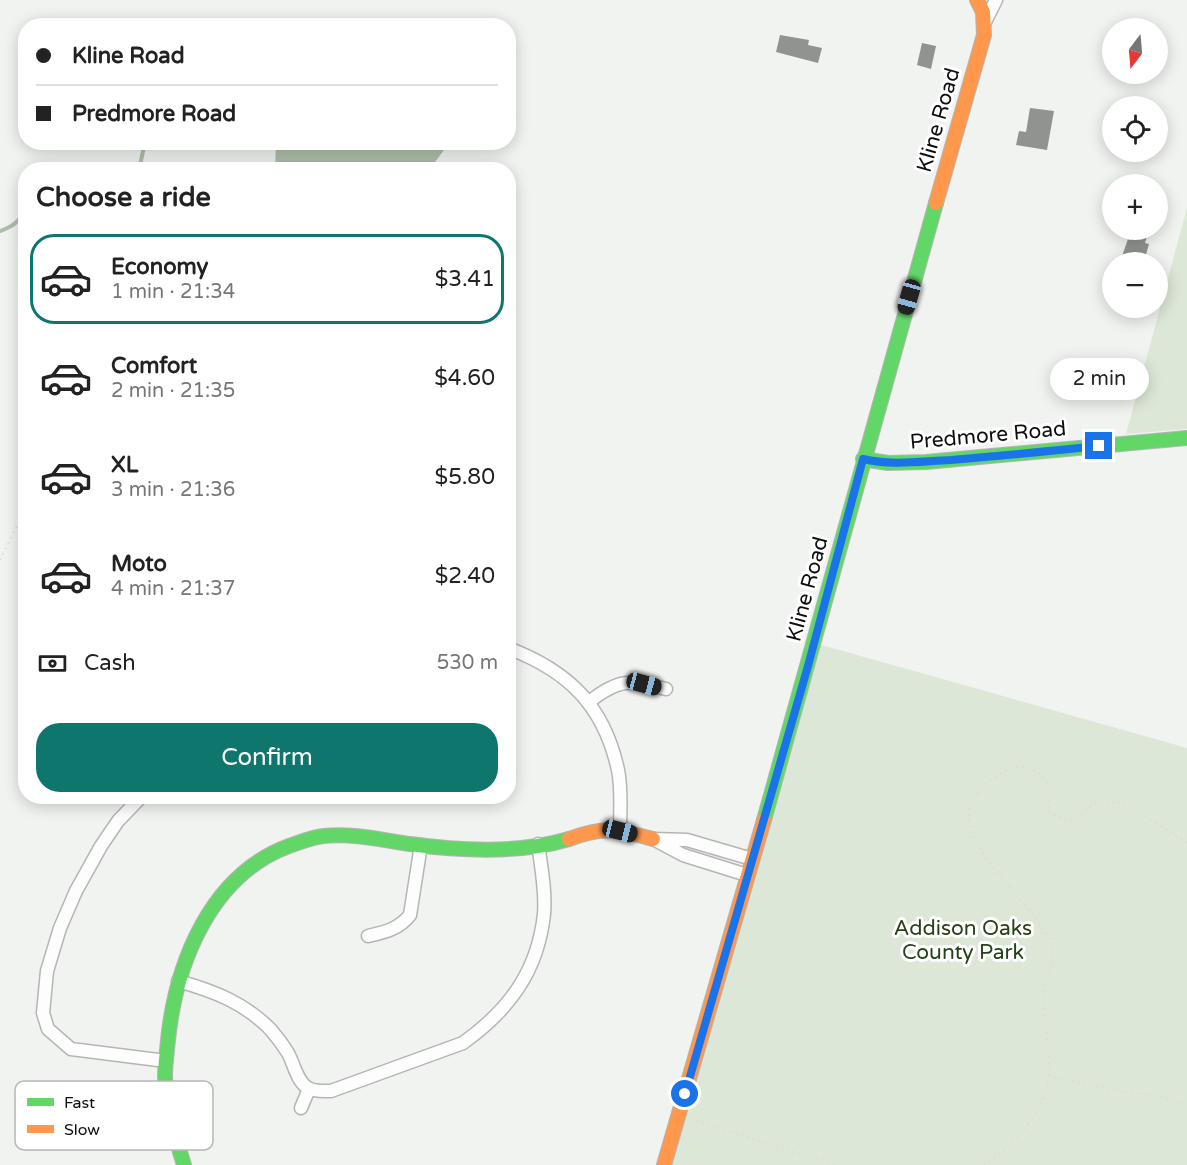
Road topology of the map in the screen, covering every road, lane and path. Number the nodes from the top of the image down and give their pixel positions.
1 (977, 0) edge
2 (996, 0) edge
3 (985, 22) junction
4 (1187, 438) edge
5 (863, 459) junction
6 (18, 524) edge
7 (0, 560) edge
8 (516, 651) edge
9 (666, 689) dead end
10 (589, 702) junction
11 (134, 804) edge
12 (620, 831) junction
13 (653, 839) junction
14 (1187, 842) edge
15 (538, 844) junction
16 (421, 845) junction
17 (752, 859) junction
18 (747, 875) junction
19 (368, 936) dead end
20 (178, 981) junction
21 (166, 1061) junction
22 (1049, 1076) junction
23 (166, 1081) edge
24 (309, 1089) junction
25 (1187, 1105) edge
26 (301, 1108) dead end
27 (679, 1116) junction
28 (179, 1150) edge
29 (184, 1165) edge
30 (664, 1165) edge
31 (837, 1165) edge
32 (984, 1165) edge

1 - 3 street
2 - 3 street
3 - 5 street, Kline Road
4 - 5 street, Predmore Road
5 - 17 street, Kline Road
6 - 7 path
8 - 10 street
9 - 10 street
10 - 12 street
11 - 21 street
12 - 13 street
12 - 15 street
13 - 17 street
13 - 18 street
14 - 22 path
15 - 16 street
15 - 24 street
16 - 19 street
16 - 20 street
17 - 18 street, Kline Road
18 - 27 street, Kline Road
20 - 21 street
20 - 24 street
21 - 23 street
22 - 25 path
22 - 32 path
24 - 26 street
27 - 30 street, Kline Road
27 - 31 path
28 - 29 street

